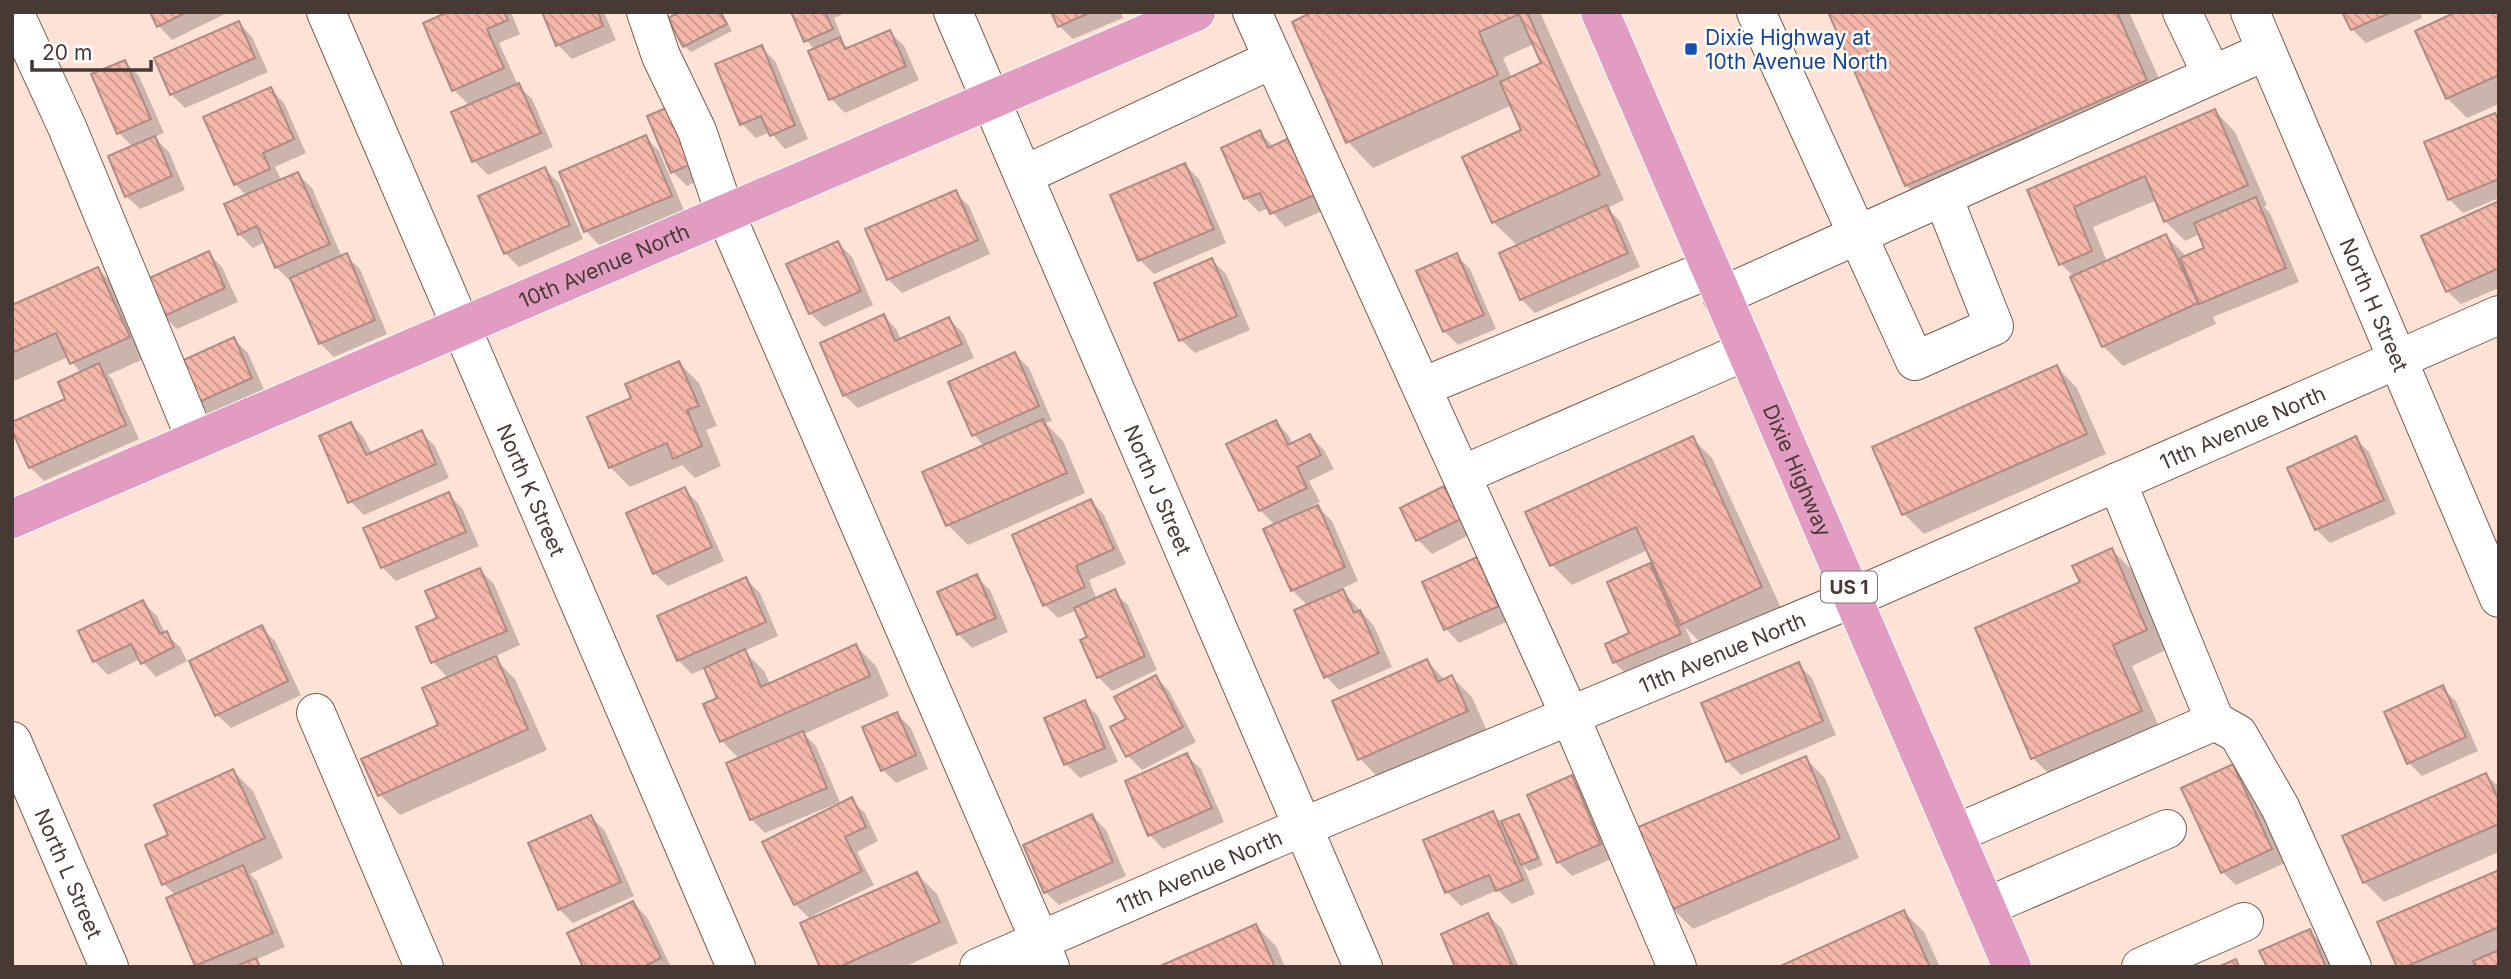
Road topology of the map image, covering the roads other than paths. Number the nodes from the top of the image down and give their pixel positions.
1 (15, 12) edge
2 (326, 12) edge
3 (646, 12) edge
4 (953, 12) edge
5 (1196, 12) edge
6 (1252, 12) edge
7 (1600, 12) edge
8 (1756, 12) edge
9 (2182, 12) edge
10 (2250, 12) edge
11 (2266, 51) junction
12 (1273, 59) junction
13 (2212, 75) junction
14 (991, 99) junction
15 (1024, 175) junction
16 (1943, 197) junction
17 (725, 213) junction
18 (1857, 236) junction
19 (1716, 283) junction
20 (2499, 315) edge
21 (461, 326) junction
22 (1746, 351) junction
23 (2396, 359) junction
24 (1422, 387) junction
25 (197, 440) junction
26 (1462, 475) junction
27 (2117, 482) junction
28 (12, 519) edge
29 (1853, 598) junction
30 (2499, 598) edge
31 (316, 713) dead end
32 (1570, 716) junction
33 (2216, 721) junction
34 (12, 741) edge
35 (1304, 827) junction
36 (2167, 829) dead end
37 (1955, 834) junction
38 (1986, 907) junction
39 (2244, 922) dead end
40 (1045, 954) edge
41 (109, 967) edge
42 (424, 967) edge
43 (736, 967) edge
44 (979, 967) edge
45 (1363, 967) edge
46 (1677, 967) edge
47 (2012, 967) edge
48 (2141, 967) edge
49 (2352, 967) edge

1 - 25 street
2 - 21 street, North K Street
3 - 17 street
4 - 14 street, North J Street
5 - 14 main road, 10th Avenue North
6 - 12 street
7 - 19 main road, Dixie Highway / US 1
8 - 18 street
9 - 13 street
10 - 11 street, North H Street
11 - 13 street
11 - 23 street, North H Street
12 - 15 street
12 - 24 street
13 - 16 street
14 - 15 street, North J Street
14 - 17 main road, 10th Avenue North
15 - 35 street, North J Street
16 - 18 street
16 - 18 street
17 - 21 main road, 10th Avenue North
17 - 40 street
18 - 19 street
19 - 22 main road, Dixie Highway / US 1
19 - 24 street
20 - 23 street, 11th Avenue North
21 - 25 main road, 10th Avenue North
21 - 43 street, North K Street
22 - 26 street
22 - 29 main road, Dixie Highway / US 1
23 - 27 street, 11th Avenue North
23 - 30 street, North H Street
24 - 26 street
25 - 28 main road, 10th Avenue North
26 - 32 street
27 - 29 street, 11th Avenue North
27 - 33 street
29 - 32 street, 11th Avenue North
29 - 37 main road, Dixie Highway / US 1
31 - 42 street
32 - 35 street, 11th Avenue North
32 - 46 street
33 - 37 street
33 - 49 street
34 - 41 street, North L Street
35 - 40 street, 11th Avenue North
35 - 45 street, North J Street
36 - 38 street
37 - 38 main road, Dixie Highway / US 1
38 - 47 main road, Dixie Highway / US 1
39 - 48 street
40 - 44 street, 11th Avenue North

